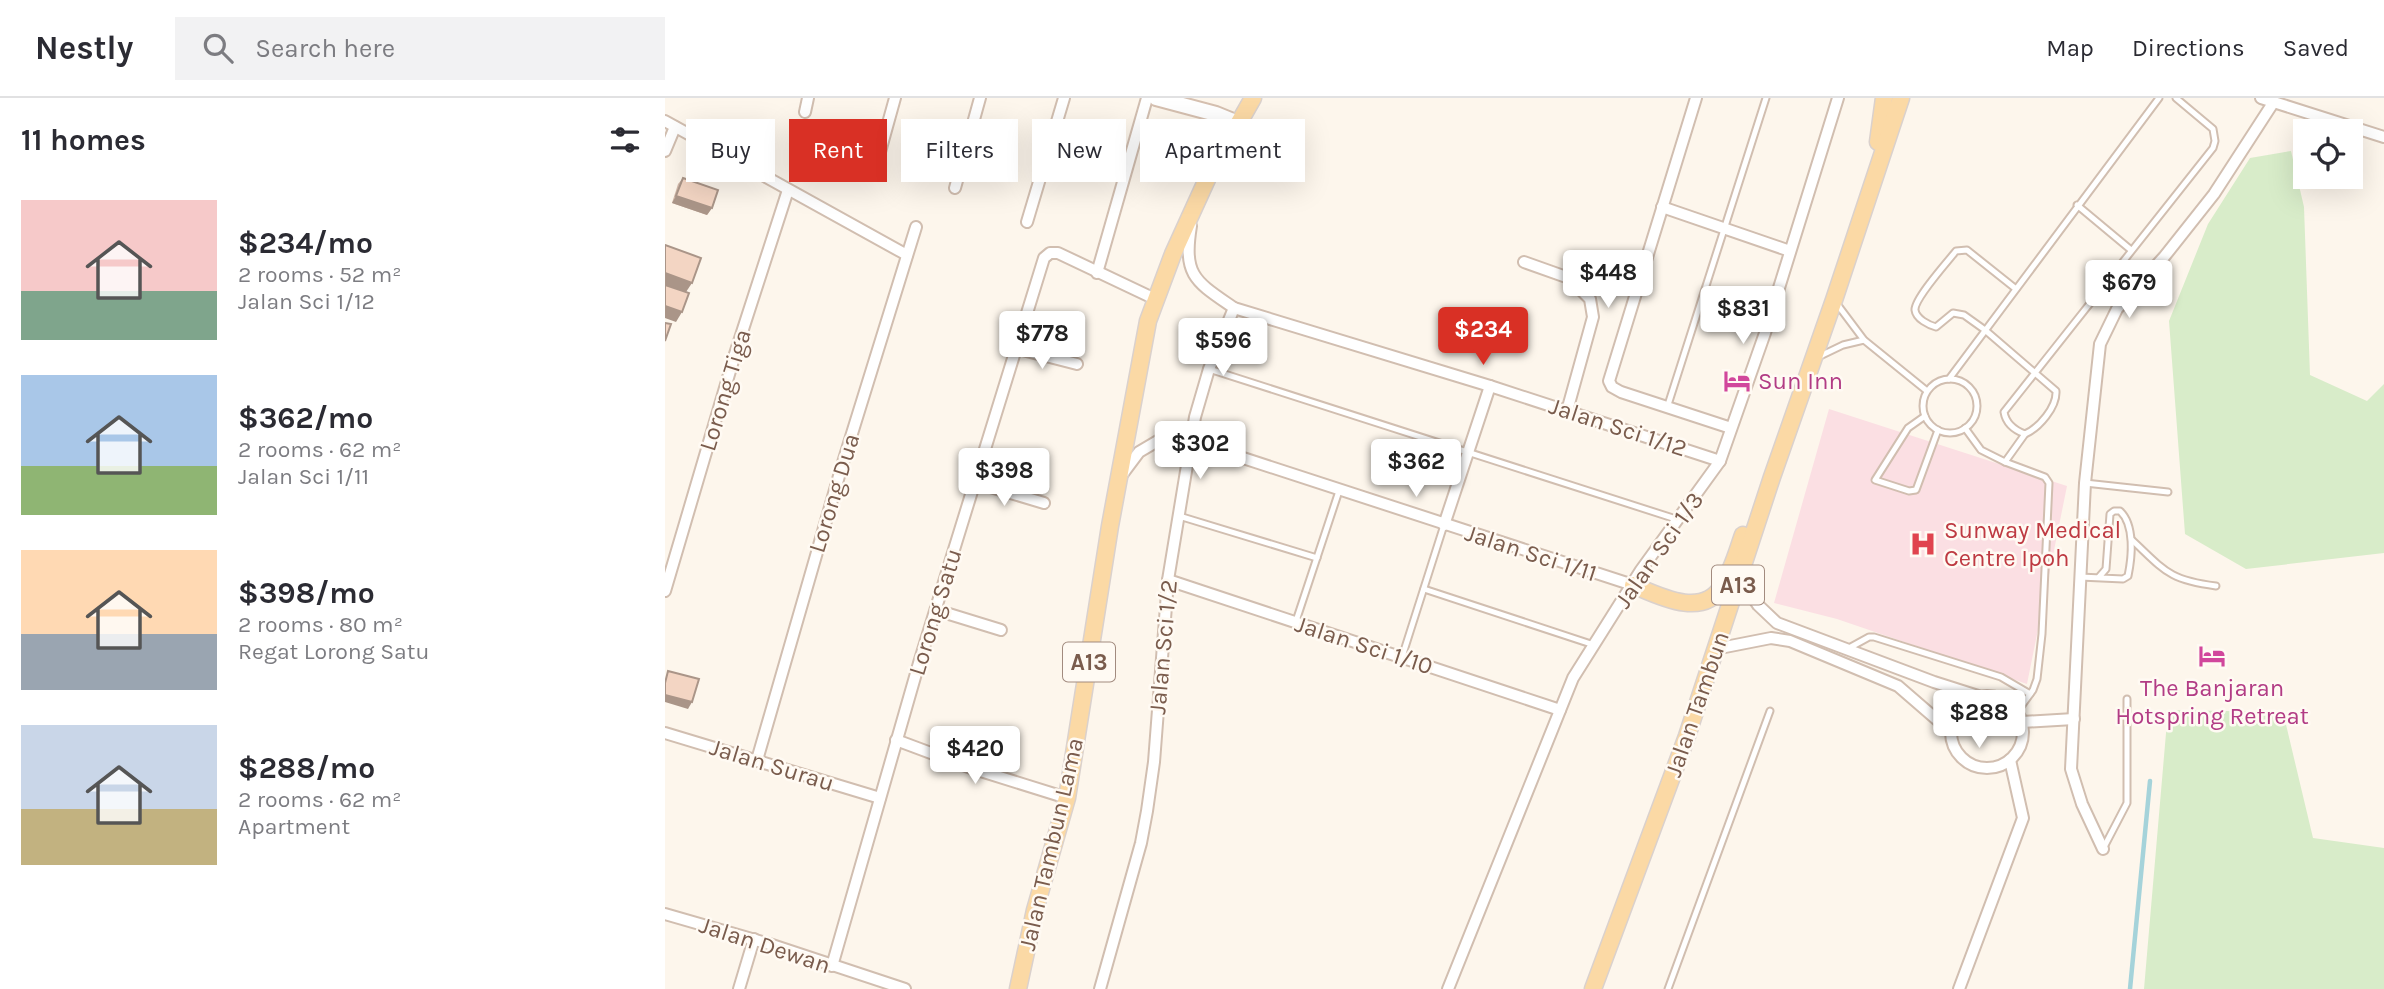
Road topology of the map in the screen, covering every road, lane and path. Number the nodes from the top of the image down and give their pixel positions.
1 (809, 98) edge
2 (895, 98) edge
3 (980, 98) edge
4 (1064, 98) edge
5 (1147, 98) edge
6 (1156, 98) edge
7 (1253, 98) edge
8 (1696, 98) edge
9 (1766, 98) edge
10 (1838, 98) edge
11 (1884, 98) edge
12 (1901, 98) edge
13 (2159, 98) edge
14 (2176, 98) edge
15 (2261, 98) edge
16 (2273, 103) junction
17 (805, 112) dead end
18 (1228, 119) edge
19 (1240, 119) edge
20 (670, 124) edge
21 (887, 127) edge
22 (2384, 137) edge
23 (665, 151) edge
24 (1873, 179) junction
25 (1206, 182) edge
26 (955, 188) dead end
27 (787, 190) junction
28 (2077, 205) junction
29 (1662, 207) junction
30 (1193, 211) junction
31 (1027, 222) dead end
32 (916, 227) dead end
33 (1724, 228) junction
34 (2131, 250) junction
35 (1790, 251) junction
36 (907, 255) junction
37 (1524, 262) dead end
38 (1097, 273) junction
39 (2016, 289) junction
40 (1155, 299) junction
41 (1834, 300) junction
42 (1234, 308) junction
43 (1985, 330) junction
44 (1864, 340) junction
45 (1015, 348) junction
46 (1813, 360) junction
47 (1077, 364) dead end
48 (1209, 369) junction
49 (2035, 374) junction
50 (1949, 379) junction
51 (1490, 386) junction
52 (1927, 391) junction
53 (1667, 408) junction
54 (1567, 411) junction
55 (1925, 416) junction
56 (1731, 428) junction
57 (1965, 428) junction
58 (1938, 430) junction
59 (2025, 434) junction
60 (1191, 441) junction
61 (1468, 453) junction
62 (1720, 461) junction
63 (2005, 462) junction
64 (1772, 477) junction
65 (1119, 479) junction
66 (974, 482) junction
67 (2085, 483) junction
68 (1339, 491) junction
69 (2168, 492) dead end
70 (1044, 503) dead end
71 (1179, 516) junction
72 (1678, 519) junction
73 (1444, 525) junction
74 (2131, 540) junction
75 (1317, 558) junction
76 (2080, 577) junction
77 (2099, 577) junction
78 (1740, 578) junction
79 (1168, 580) junction
80 (1633, 585) junction
81 (2217, 586) dead end
82 (1424, 589) junction
83 (665, 592) edge
84 (936, 610) junction
85 (1296, 622) junction
86 (1000, 630) dead end
87 (1594, 645) junction
88 (1849, 648) junction
89 (1715, 649) junction
90 (1402, 657) junction
91 (2030, 694) junction
92 (1978, 696) junction
93 (2127, 699) dead end
94 (1560, 710) junction
95 (1770, 711) dead end
96 (2019, 717) junction
97 (2074, 719) junction
98 (1950, 731) junction
99 (665, 733) edge
100 (896, 740) junction
101 (757, 760) junction
102 (2010, 760) junction
103 (880, 798) junction
104 (1067, 798) junction
105 (2103, 849) joint
106 (665, 914) edge
107 (754, 939) junction
108 (832, 966) junction
109 (739, 989) edge
110 (905, 989) edge
111 (1019, 989) edge
112 (1100, 989) edge
113 (1448, 989) edge
114 (1593, 989) edge
115 (1668, 989) edge
116 (1959, 989) edge

1 - 17 street
2 - 21 street
3 - 26 street
4 - 31 street
5 - 38 street
6 - 18 street
7 - 19 main road, Jalan Tambun Lama
8 - 29 street
9 - 33 lane
10 - 35 street, Jalan Sci 1/3
11 - 24 main road
12 - 24 main road, Jalan Tambun / A13
13 - 28 lane
14 - 34 lane
15 - 16 street
16 - 22 street
16 - 67 street
20 - 23 street
20 - 27 street
24 - 41 main road, Jalan Tambun / A13
25 - 30 main road, Jalan Tambun Lama
27 - 36 street
27 - 83 street, Lorong Tiga
28 - 34 lane
28 - 39 lane
29 - 33 street
29 - 53 street
30 - 40 main road, Jalan Tambun Lama
30 - 42 street, Jalan Sci 1/12
32 - 36 street, Lorong Dua
33 - 35 street
33 - 53 lane
34 - 49 lane
35 - 56 street, Jalan Sci 1/3
36 - 101 street, Lorong Dua
37 - 54 street
38 - 40 street, Lorong Satu
38 - 45 street, Lorong Satu
39 - 43 lane
39 - 43 lane
40 - 65 main road, Jalan Tambun Lama / A13
41 - 44 lane
41 - 46 main road, Jalan Tambun / A13
42 - 48 street, Jalan Sci 1/2
42 - 51 street, Jalan Sci 1/12
43 - 49 lane
43 - 50 lane
44 - 46 lane
44 - 52 lane
45 - 47 street
45 - 66 street, Lorong Satu
46 - 64 main road, Jalan Tambun / A13
48 - 60 street, Jalan Sci 1/2
48 - 61 lane
49 - 59 lane
49 - 59 lane
50 - 52 lane
50 - 57 lane
51 - 54 street, Jalan Sci 1/12
51 - 61 street
52 - 55 lane
53 - 56 street
54 - 62 street, Jalan Sci 1/12
55 - 58 lane
55 - 58 lane
56 - 62 street, Jalan Sci 1/3
57 - 58 lane
57 - 63 lane
59 - 63 lane
60 - 65 street, Jalan Sci 1/11
60 - 68 street, Jalan Sci 1/11
60 - 71 street, Jalan Sci 1/2
61 - 72 lane
61 - 73 street
62 - 72 street, Jalan Sci 1/3
63 - 91 lane
64 - 78 main road, Jalan Tambun / A13
64 - 80 main road
65 - 104 main road, Jalan Tambun Lama / A13
66 - 70 street
66 - 84 street, Lorong Satu
67 - 69 lane
67 - 76 street
68 - 73 street, Jalan Sci 1/11
68 - 75 lane
71 - 75 lane
71 - 79 street, Jalan Sci 1/2
72 - 80 street, Jalan Sci 1/3
73 - 80 street, Jalan Sci 1/11
73 - 82 lane
74 - 77 lane
74 - 77 lane
74 - 81 lane
75 - 85 lane
76 - 77 lane
76 - 97 street
78 - 88 street
78 - 89 main road, Jalan Tambun / A13
79 - 85 street, Jalan Sci 1/10
79 - 112 street, Jalan Sci 1/2
80 - 87 street, Jalan Sci 1/3
82 - 87 lane
82 - 90 lane
84 - 86 street
84 - 100 street, Lorong Satu
85 - 90 street, Jalan Sci 1/10
87 - 94 street, Jalan Sci 1/3
88 - 91 lane
88 - 92 street
89 - 98 street
89 - 114 main road, Jalan Tambun / A13
90 - 94 street, Jalan Sci 1/10
91 - 96 lane
92 - 96 street
92 - 98 street
93 - 105 lane
94 - 113 street, Jalan Sci 1/3
95 - 115 lane
96 - 97 street
96 - 102 street
97 - 105 street
98 - 102 street
99 - 101 street, Jalan Surau
100 - 103 street, Lorong Satu
100 - 104 street
101 - 103 street, Jalan Surau
102 - 116 street
103 - 108 street, Lorong Satu
104 - 111 main road, Jalan Tambun Lama / A13
106 - 107 street, Jalan Dewan
107 - 108 street, Jalan Dewan
107 - 109 street
108 - 110 street, Jalan Dewan

